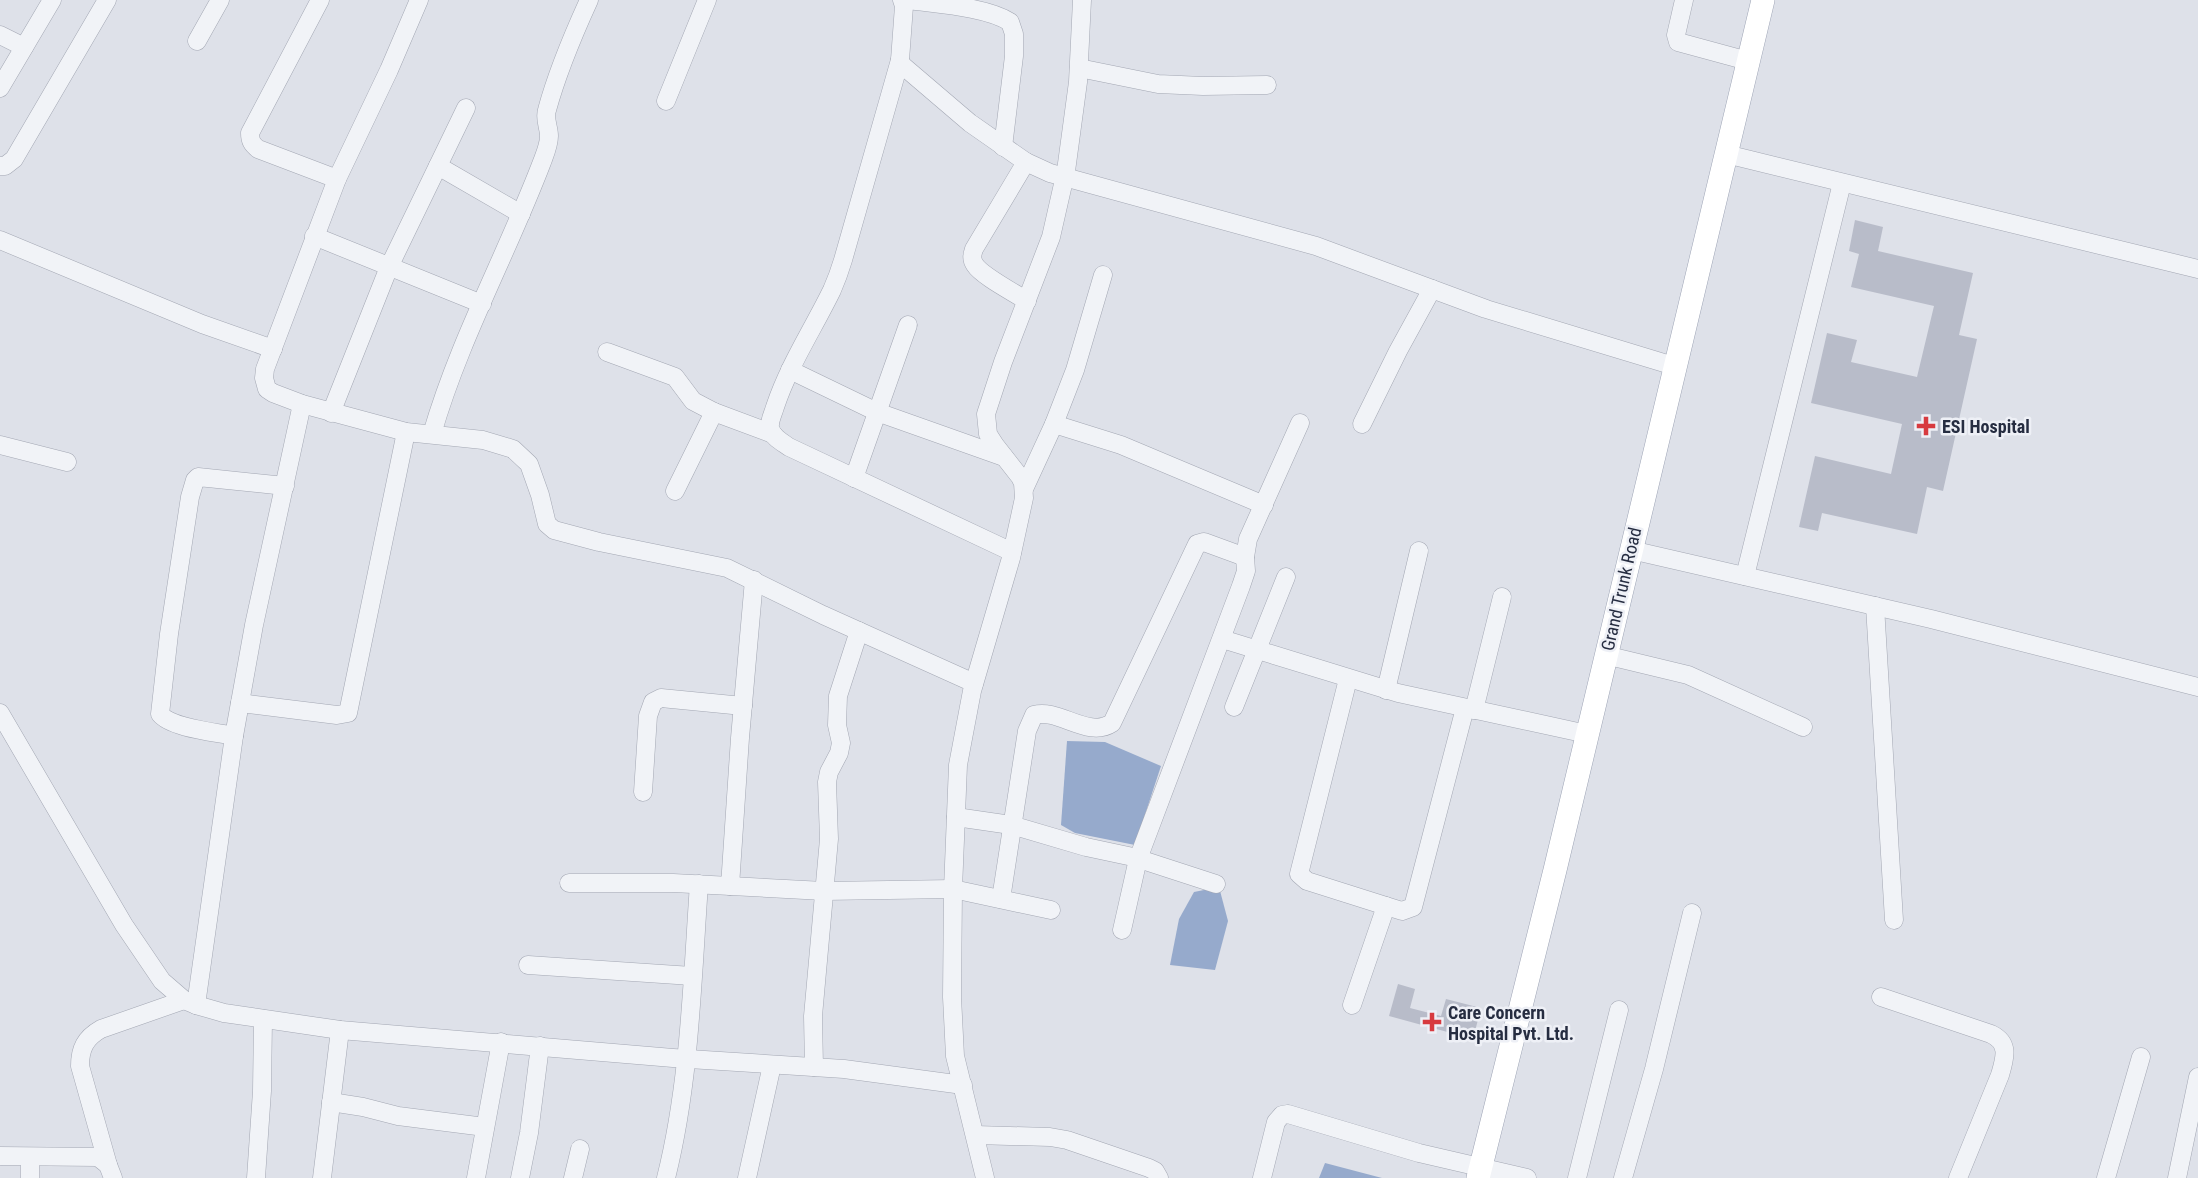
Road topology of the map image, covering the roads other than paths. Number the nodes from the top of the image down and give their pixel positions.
1 (52, 0) edge
2 (107, 0) edge
3 (220, 0) edge
4 (320, 0) edge
5 (419, 0) edge
6 (589, 0) edge
7 (707, 0) edge
8 (902, 0) edge
9 (909, 0) edge
10 (1082, 0) edge
11 (1684, 0) edge
12 (1760, 1) edge
13 (0, 35) edge
14 (197, 41) dead end
15 (24, 47) junction
16 (900, 60) junction
17 (1748, 61) junction
18 (1079, 68) junction
19 (1267, 85) dead end
20 (0, 88) edge
21 (666, 101) dead end
22 (466, 108) dead end
23 (1003, 147) junction
24 (1726, 153) junction
25 (1026, 163) junction
26 (0, 166) edge
27 (438, 166) junction
28 (1063, 177) junction
29 (337, 179) junction
30 (1842, 183) junction
31 (522, 214) junction
32 (314, 236) junction
33 (0, 240) edge
34 (389, 267) junction
35 (2198, 269) edge
36 (1103, 275) dead end
37 (1432, 289) junction
38 (1027, 301) junction
39 (482, 304) junction
40 (908, 325) dead end
41 (273, 349) junction
42 (607, 352) dead end
43 (1674, 366) junction
44 (790, 370) junction
45 (302, 404) junction
46 (714, 412) junction
47 (877, 412) junction
48 (331, 413) junction
49 (1300, 422) dead end
50 (1054, 424) junction
51 (1362, 424) dead end
52 (406, 432) junction
53 (432, 434) junction
54 (773, 435) junction
55 (0, 444) edge
56 (1004, 457) junction
57 (67, 462) dead end
58 (854, 478) junction
59 (285, 486) junction
60 (1024, 489) junction
61 (675, 491) dead end
62 (1264, 505) junction
63 (1631, 550) junction
64 (1419, 551) dead end
65 (1012, 552) junction
66 (1245, 558) junction
67 (1745, 576) junction
68 (1286, 577) dead end
69 (754, 580) junction
70 (1502, 597) dead end
71 (1875, 606) junction
72 (859, 631) junction
73 (1222, 639) junction
74 (1257, 650) junction
75 (1605, 655) junction
76 (1348, 679) junction
77 (974, 683) junction
78 (2198, 687) edge
79 (1385, 690) junction
80 (240, 703) junction
81 (743, 706) junction
82 (1234, 707) dead end
83 (1470, 709) junction
84 (0, 713) edge
85 (1803, 727) dead end
86 (1587, 733) junction
87 (234, 736) junction
88 (643, 792) dead end
89 (956, 817) junction
90 (1011, 825) junction
91 (1138, 859) junction
92 (569, 883) dead end
93 (699, 884) junction
94 (1216, 884) dead end
95 (730, 886) junction
96 (953, 889) junction
97 (824, 891) junction
98 (1001, 899) junction
99 (1386, 906) junction
100 (1051, 910) dead end
101 (1692, 913) dead end
102 (1894, 920) dead end
103 (1122, 930) dead end
104 (528, 965) dead end
105 (692, 976) junction
106 (1881, 997) dead end
107 (190, 1002) junction
108 (1352, 1006) dead end
109 (1619, 1010) dead end
110 (262, 1019) junction
111 (340, 1030) junction
112 (501, 1042) junction
113 (540, 1046) junction
114 (2141, 1057) dead end
115 (686, 1059) junction
116 (772, 1065) junction
117 (814, 1067) junction
118 (2198, 1077) edge
119 (963, 1085) junction
120 (331, 1102) junction
121 (485, 1127) junction
122 (975, 1135) junction
123 (580, 1149) dead end
124 (0, 1156) edge
125 (30, 1157) junction
126 (111, 1171) edge
127 (1479, 1173) edge
128 (30, 1178) edge
129 (256, 1178) edge
130 (322, 1178) edge
131 (476, 1178) edge
132 (520, 1178) edge
133 (573, 1178) edge
134 (666, 1178) edge
135 (747, 1178) edge
136 (985, 1178) edge
137 (1159, 1178) edge
138 (1262, 1178) edge
139 (1527, 1178) edge
140 (1577, 1178) edge
141 (1623, 1178) edge
142 (1958, 1178) edge
143 (2106, 1178) edge
144 (2177, 1178) edge

1 - 15 street
2 - 26 street
3 - 14 street
4 - 29 street
5 - 29 street
6 - 31 street
7 - 21 street
8 - 16 street
9 - 23 street
10 - 18 street
11 - 17 street
12 - 17 main road, Grand Trunk Road
13 - 15 street
15 - 20 street
16 - 23 street
16 - 44 street
17 - 24 main road, Grand Trunk Road
18 - 19 street
18 - 28 street
22 - 27 street
23 - 25 street
24 - 30 street
24 - 43 main road, Grand Trunk Road
25 - 28 street
25 - 38 street
27 - 31 street
27 - 34 street
28 - 37 street
28 - 38 street
29 - 32 street
30 - 35 street
30 - 67 street
31 - 39 street
32 - 34 street
32 - 41 street
33 - 41 street
34 - 39 street
34 - 48 street
36 - 50 street
37 - 43 street
37 - 51 street
38 - 56 street
39 - 53 street
40 - 47 street
41 - 45 street
42 - 46 street
43 - 63 main road, Grand Trunk Road
44 - 47 street
44 - 54 street
45 - 48 street
45 - 59 street
46 - 54 street
46 - 61 street
47 - 56 street
47 - 58 street
48 - 52 street
49 - 62 street
50 - 60 street
50 - 62 street
52 - 53 street
52 - 80 street
53 - 69 street
54 - 58 street
55 - 57 street
56 - 60 street
58 - 65 street
59 - 80 street
59 - 87 street
60 - 65 street
62 - 66 street
63 - 67 street
63 - 75 main road, Grand Trunk Road
64 - 79 street
65 - 77 street
66 - 73 street
66 - 90 street
67 - 71 street
68 - 74 street
69 - 72 street
69 - 81 street
70 - 83 street
71 - 78 street
71 - 102 street
72 - 77 street
72 - 97 street
73 - 74 street
73 - 91 street
74 - 76 street
74 - 82 street
75 - 85 street
75 - 86 main road, Grand Trunk Road
76 - 79 street
76 - 99 street
77 - 89 street
79 - 83 street
80 - 87 street
81 - 88 street
81 - 95 street
83 - 86 street
83 - 99 street
84 - 107 street
86 - 127 main road, Grand Trunk Road
87 - 107 street
89 - 90 street
89 - 96 street
90 - 91 street
90 - 98 street
91 - 94 street
91 - 103 street
92 - 93 street
93 - 95 street
93 - 105 street
95 - 97 street
96 - 97 street
96 - 98 street
96 - 119 street
97 - 117 street
98 - 100 street
99 - 108 street
101 - 141 street
104 - 105 street
105 - 115 street
106 - 142 street
107 - 110 street
107 - 126 street
109 - 140 street
110 - 111 street
110 - 129 street
111 - 112 street
111 - 120 street
112 - 113 street
112 - 121 street
113 - 115 street
113 - 132 street
114 - 143 street
115 - 116 street
115 - 134 street
116 - 117 street
116 - 135 street
117 - 119 street
118 - 144 street
119 - 122 street
120 - 121 street
120 - 130 street
121 - 131 street
122 - 136 street
122 - 137 street
123 - 133 street
124 - 125 street
125 - 126 street
125 - 128 street
127 - 138 street
127 - 139 street

